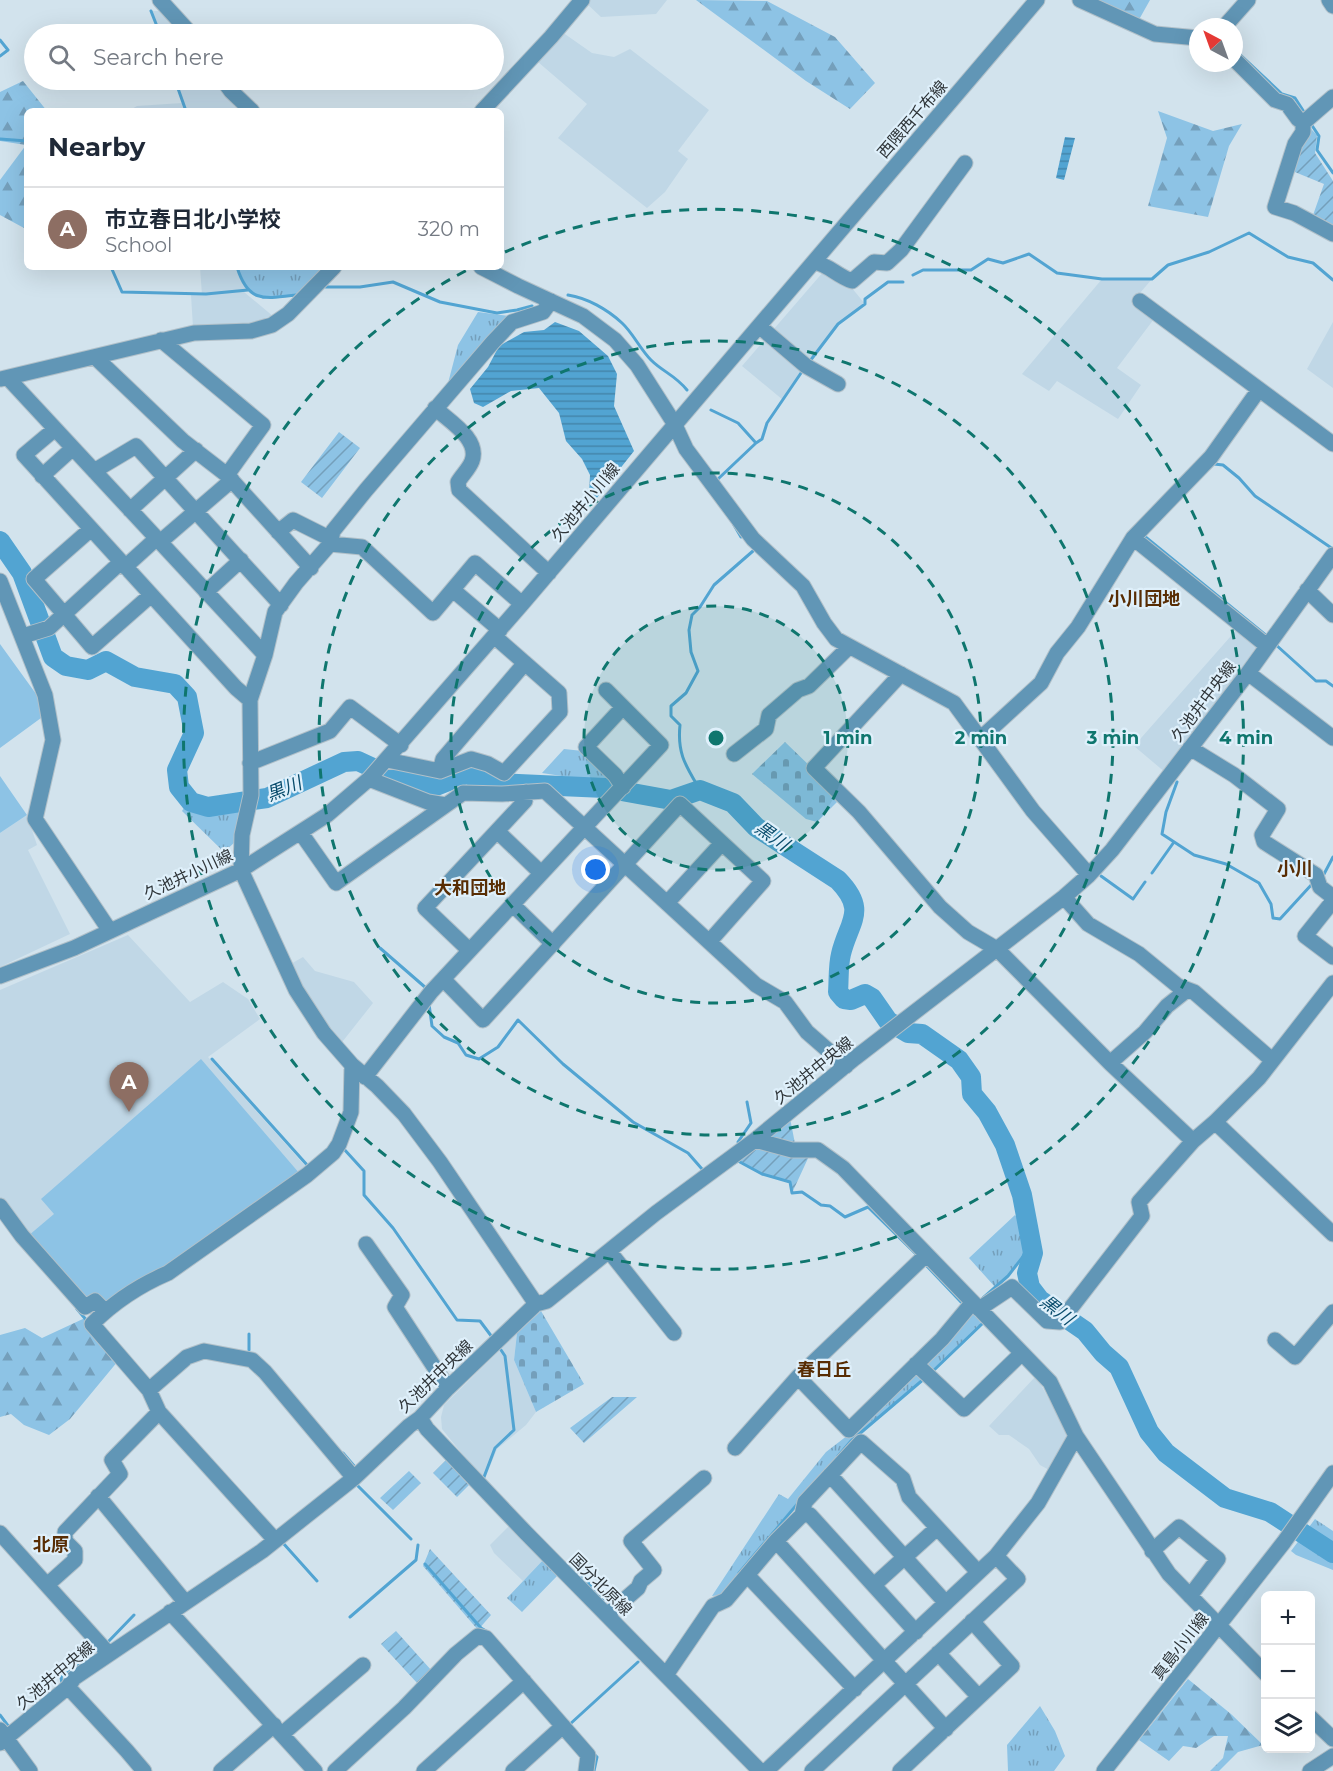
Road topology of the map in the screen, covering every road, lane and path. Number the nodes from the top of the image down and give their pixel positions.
1 (160, 0) edge
2 (582, 0) edge
3 (1037, 0) edge
4 (1080, 0) edge
5 (1248, 0) edge
6 (1329, 0) edge
7 (1333, 6) edge
8 (1232, 18) edge
9 (182, 24) edge
10 (1189, 37) edge
11 (1243, 69) edge
12 (504, 87) edge
13 (230, 90) edge
14 (502, 90) edge
15 (1333, 97) edge
16 (249, 108) edge
17 (485, 108) edge
18 (1307, 119) junction
19 (965, 163) dead end
20 (1333, 234) edge
21 (814, 262) junction
22 (331, 270) edge
23 (488, 270) edge
24 (551, 301) junction
25 (1140, 302) dead end
26 (759, 326) junction
27 (161, 340) junction
28 (95, 357) junction
29 (4, 379) edge
30 (838, 384) dead end
31 (1258, 390) junction
32 (435, 408) junction
33 (674, 423) junction
34 (55, 429) junction
35 (1333, 444) edge
36 (73, 448) junction
37 (196, 450) junction
38 (94, 471) junction
39 (42, 476) junction
40 (230, 477) junction
41 (165, 478) junction
42 (130, 510) junction
43 (196, 511) junction
44 (91, 529) junction
45 (278, 532) junction
46 (159, 540) junction
47 (331, 541) junction
48 (1137, 541) junction
49 (1333, 555) edge
50 (241, 560) junction
51 (123, 564) junction
52 (311, 568) junction
53 (549, 573) junction
54 (0, 581) edge
55 (453, 590) junction
56 (1307, 590) junction
57 (206, 592) junction
58 (151, 595) junction
59 (522, 604) junction
60 (281, 605) junction
61 (63, 613) junction
62 (1333, 615) edge
63 (36, 632) junction
64 (497, 633) junction
65 (1270, 642) junction
66 (849, 647) junction
67 (265, 655) junction
68 (525, 663) junction
69 (1248, 673) junction
70 (901, 674) junction
71 (606, 690) dead end
72 (250, 700) junction
73 (623, 707) junction
74 (981, 738) junction
75 (1333, 738) edge
76 (401, 745) junction
77 (1190, 748) junction
78 (734, 754) dead end
79 (250, 763) junction
80 (378, 769) junction
81 (440, 771) junction
82 (620, 787) junction
83 (526, 792) junction
84 (446, 805) junction
85 (584, 828) junction
86 (497, 831) junction
87 (301, 833) junction
88 (722, 843) junction
89 (625, 865) junction
90 (241, 870) junction
91 (541, 873) junction
92 (1089, 875) junction
93 (1064, 897) junction
94 (1333, 899) edge
95 (667, 903) junction
96 (512, 904) junction
97 (110, 931) junction
98 (709, 942) junction
99 (553, 944) junction
100 (997, 949) junction
101 (469, 950) junction
102 (1333, 957) edge
103 (0, 976) edge
104 (442, 979) junction
105 (1333, 983) edge
106 (1187, 990) junction
107 (1272, 1060) junction
108 (1110, 1063) junction
109 (352, 1065) junction
110 (846, 1066) junction
111 (365, 1077) junction
112 (1215, 1122) junction
113 (755, 1140) junction
114 (1193, 1141) junction
115 (0, 1206) edge
116 (1333, 1234) edge
117 (366, 1244) dead end
118 (609, 1251) junction
119 (926, 1255) junction
120 (536, 1304) junction
121 (976, 1306) junction
122 (105, 1311) junction
123 (1333, 1312) edge
124 (674, 1334) dead end
125 (1275, 1340) dead end
126 (1022, 1353) junction
127 (916, 1364) junction
128 (798, 1377) junction
129 (448, 1388) junction
130 (148, 1390) junction
131 (159, 1412) junction
132 (420, 1418) junction
133 (1076, 1436) junction
134 (735, 1448) dead end
135 (1333, 1473) edge
136 (830, 1475) junction
137 (354, 1478) junction
138 (704, 1478) dead end
139 (98, 1496) junction
140 (802, 1515) junction
141 (937, 1528) junction
142 (0, 1533) edge
143 (275, 1540) junction
144 (776, 1541) junction
145 (1152, 1551) junction
146 (996, 1556) junction
147 (905, 1557) junction
148 (978, 1572) junction
149 (747, 1575) junction
150 (47, 1585) junction
151 (874, 1585) junction
152 (1190, 1596) junction
153 (185, 1602) junction
154 (946, 1603) junction
155 (170, 1612) junction
156 (607, 1615) junction
157 (972, 1621) junction
158 (1218, 1627) junction
159 (916, 1632) junction
160 (104, 1649) junction
161 (938, 1653) junction
162 (884, 1661) junction
163 (363, 1665) dead end
164 (1261, 1669) edge
165 (666, 1675) junction
166 (524, 1681) junction
167 (905, 1684) junction
168 (68, 1688) junction
169 (855, 1689) junction
170 (979, 1698) junction
171 (1315, 1722) edge
172 (563, 1726) junction
173 (946, 1729) junction
174 (278, 1730) junction
175 (2, 1737) edge
176 (1333, 1739) edge
177 (1333, 1756) edge
178 (225, 1770) edge
179 (30, 1771) edge
180 (144, 1771) edge
181 (315, 1771) edge
182 (334, 1771) edge
183 (424, 1771) edge
184 (513, 1771) edge
185 (586, 1771) edge
186 (760, 1771) edge
187 (766, 1771) edge
188 (812, 1771) edge
189 (900, 1771) edge
190 (1104, 1771) edge
191 (1310, 1771) edge

1 - 9 street
2 - 12 street
3 - 21 street, 西隈西千布線
4 - 10 street
5 - 8 street
6 - 7 street
11 - 18 street
13 - 16 street
14 - 17 street
15 - 18 street
18 - 20 street
19 - 21 street
21 - 26 street, 久池井小川線
22 - 27 street
23 - 24 street
24 - 32 street
24 - 33 street
25 - 31 street
26 - 30 street
26 - 33 street, 久池井小川線
27 - 28 street
27 - 40 street
28 - 29 street
28 - 37 street
29 - 34 street
31 - 35 street
31 - 48 street
32 - 47 street
32 - 53 street
33 - 53 street, 久池井小川線
33 - 66 street
34 - 36 street
34 - 39 street
36 - 38 street
36 - 39 street
37 - 40 street
37 - 41 street
38 - 41 street
38 - 42 street
39 - 44 street
40 - 43 street
40 - 45 street
41 - 42 street
41 - 43 street
42 - 46 street
43 - 46 street
43 - 50 street
44 - 51 street
44 - 61 street
45 - 47 street
45 - 52 street
46 - 51 street
46 - 57 street
47 - 52 street
47 - 55 street
48 - 65 street
48 - 74 street
49 - 56 street, 久池井中央線
50 - 57 street
50 - 60 street
51 - 58 street
51 - 61 street
52 - 60 street
53 - 59 street, 久池井小川線
54 - 63 street
55 - 59 street
55 - 64 street
56 - 62 street
56 - 65 street, 久池井中央線
57 - 67 street
58 - 61 street
58 - 72 street
59 - 64 street, 久池井小川線
60 - 67 street
61 - 63 street
63 - 97 street
64 - 68 street
64 - 76 street, 久池井小川線
65 - 69 street, 久池井中央線
66 - 70 street
66 - 78 street
67 - 72 street
68 - 81 street
68 - 81 street
69 - 75 street
69 - 77 street, 久池井中央線
70 - 74 street
70 - 100 street
71 - 73 street
72 - 79 street
73 - 82 street
73 - 82 street
74 - 92 street
76 - 79 street
76 - 80 street, 久池井小川線
77 - 92 street, 久池井中央線
77 - 94 street
79 - 90 street
80 - 81 street
80 - 84 street
80 - 87 street, 久池井小川線
82 - 85 street
83 - 84 street
83 - 85 street
83 - 86 street
84 - 87 street
85 - 89 street
85 - 91 street
86 - 91 street
86 - 101 street
87 - 90 street, 久池井小川線
88 - 89 street
88 - 95 street
88 - 98 street
89 - 95 street
89 - 99 street
90 - 97 street, 久池井小川線
90 - 109 street
91 - 96 street
92 - 93 street, 久池井中央線
93 - 100 street, 久池井中央線
93 - 106 street
94 - 102 street
95 - 98 street
96 - 99 street
96 - 101 street
97 - 103 street, 久池井小川線
98 - 110 street
99 - 104 street
100 - 108 street
100 - 110 street, 久池井中央線
101 - 104 street
104 - 111 street
105 - 107 street
106 - 107 street
106 - 108 street
107 - 112 street
108 - 114 street
109 - 111 street
109 - 122 street
110 - 113 street, 久池井中央線
111 - 120 street
112 - 114 street
112 - 116 street
113 - 118 street, 久池井中央線
113 - 119 street
114 - 121 street
115 - 122 street
117 - 129 street
118 - 120 street, 久池井中央線
118 - 124 street
119 - 121 street
119 - 128 street
120 - 129 street, 久池井中央線
121 - 126 street
121 - 127 street
122 - 130 street
123 - 125 street
126 - 127 street
126 - 133 street
127 - 128 street
128 - 134 street
129 - 132 street, 久池井中央線
130 - 131 street
130 - 137 street
131 - 139 street
131 - 143 street
132 - 137 street, 久池井中央線
132 - 156 street, 国分北原線
133 - 145 street
133 - 146 street
135 - 158 street, 真島小川線
136 - 140 street
136 - 141 street
136 - 147 street
137 - 143 street, 久池井中央線
138 - 156 street
139 - 150 street
139 - 153 street
140 - 144 street
140 - 151 street
141 - 147 street
141 - 148 street
142 - 150 street
143 - 153 street, 久池井中央線
144 - 149 street
144 - 162 street
145 - 152 street
145 - 152 street
146 - 148 street
146 - 157 street
147 - 151 street
147 - 154 street
148 - 154 street
149 - 165 street
149 - 169 street
150 - 160 street
151 - 159 street
152 - 158 street
153 - 155 street, 久池井中央線
154 - 159 street
155 - 160 street, 久池井中央線
155 - 174 street
156 - 165 street, 国分北原線
157 - 161 street
157 - 170 street
158 - 164 street
158 - 190 street, 真島小川線
159 - 162 street
160 - 168 street, 久池井中央線
161 - 167 street
161 - 170 street
162 - 167 street
162 - 169 street
163 - 174 street
165 - 186 street, 国分北原線
166 - 172 street
166 - 182 street
166 - 183 street
167 - 173 street
167 - 188 street
168 - 175 street, 久池井中央線
168 - 180 street
169 - 187 street
170 - 173 street
171 - 176 street
172 - 184 street
172 - 185 street
173 - 189 street
174 - 178 street
174 - 181 street
175 - 179 street
177 - 191 street

